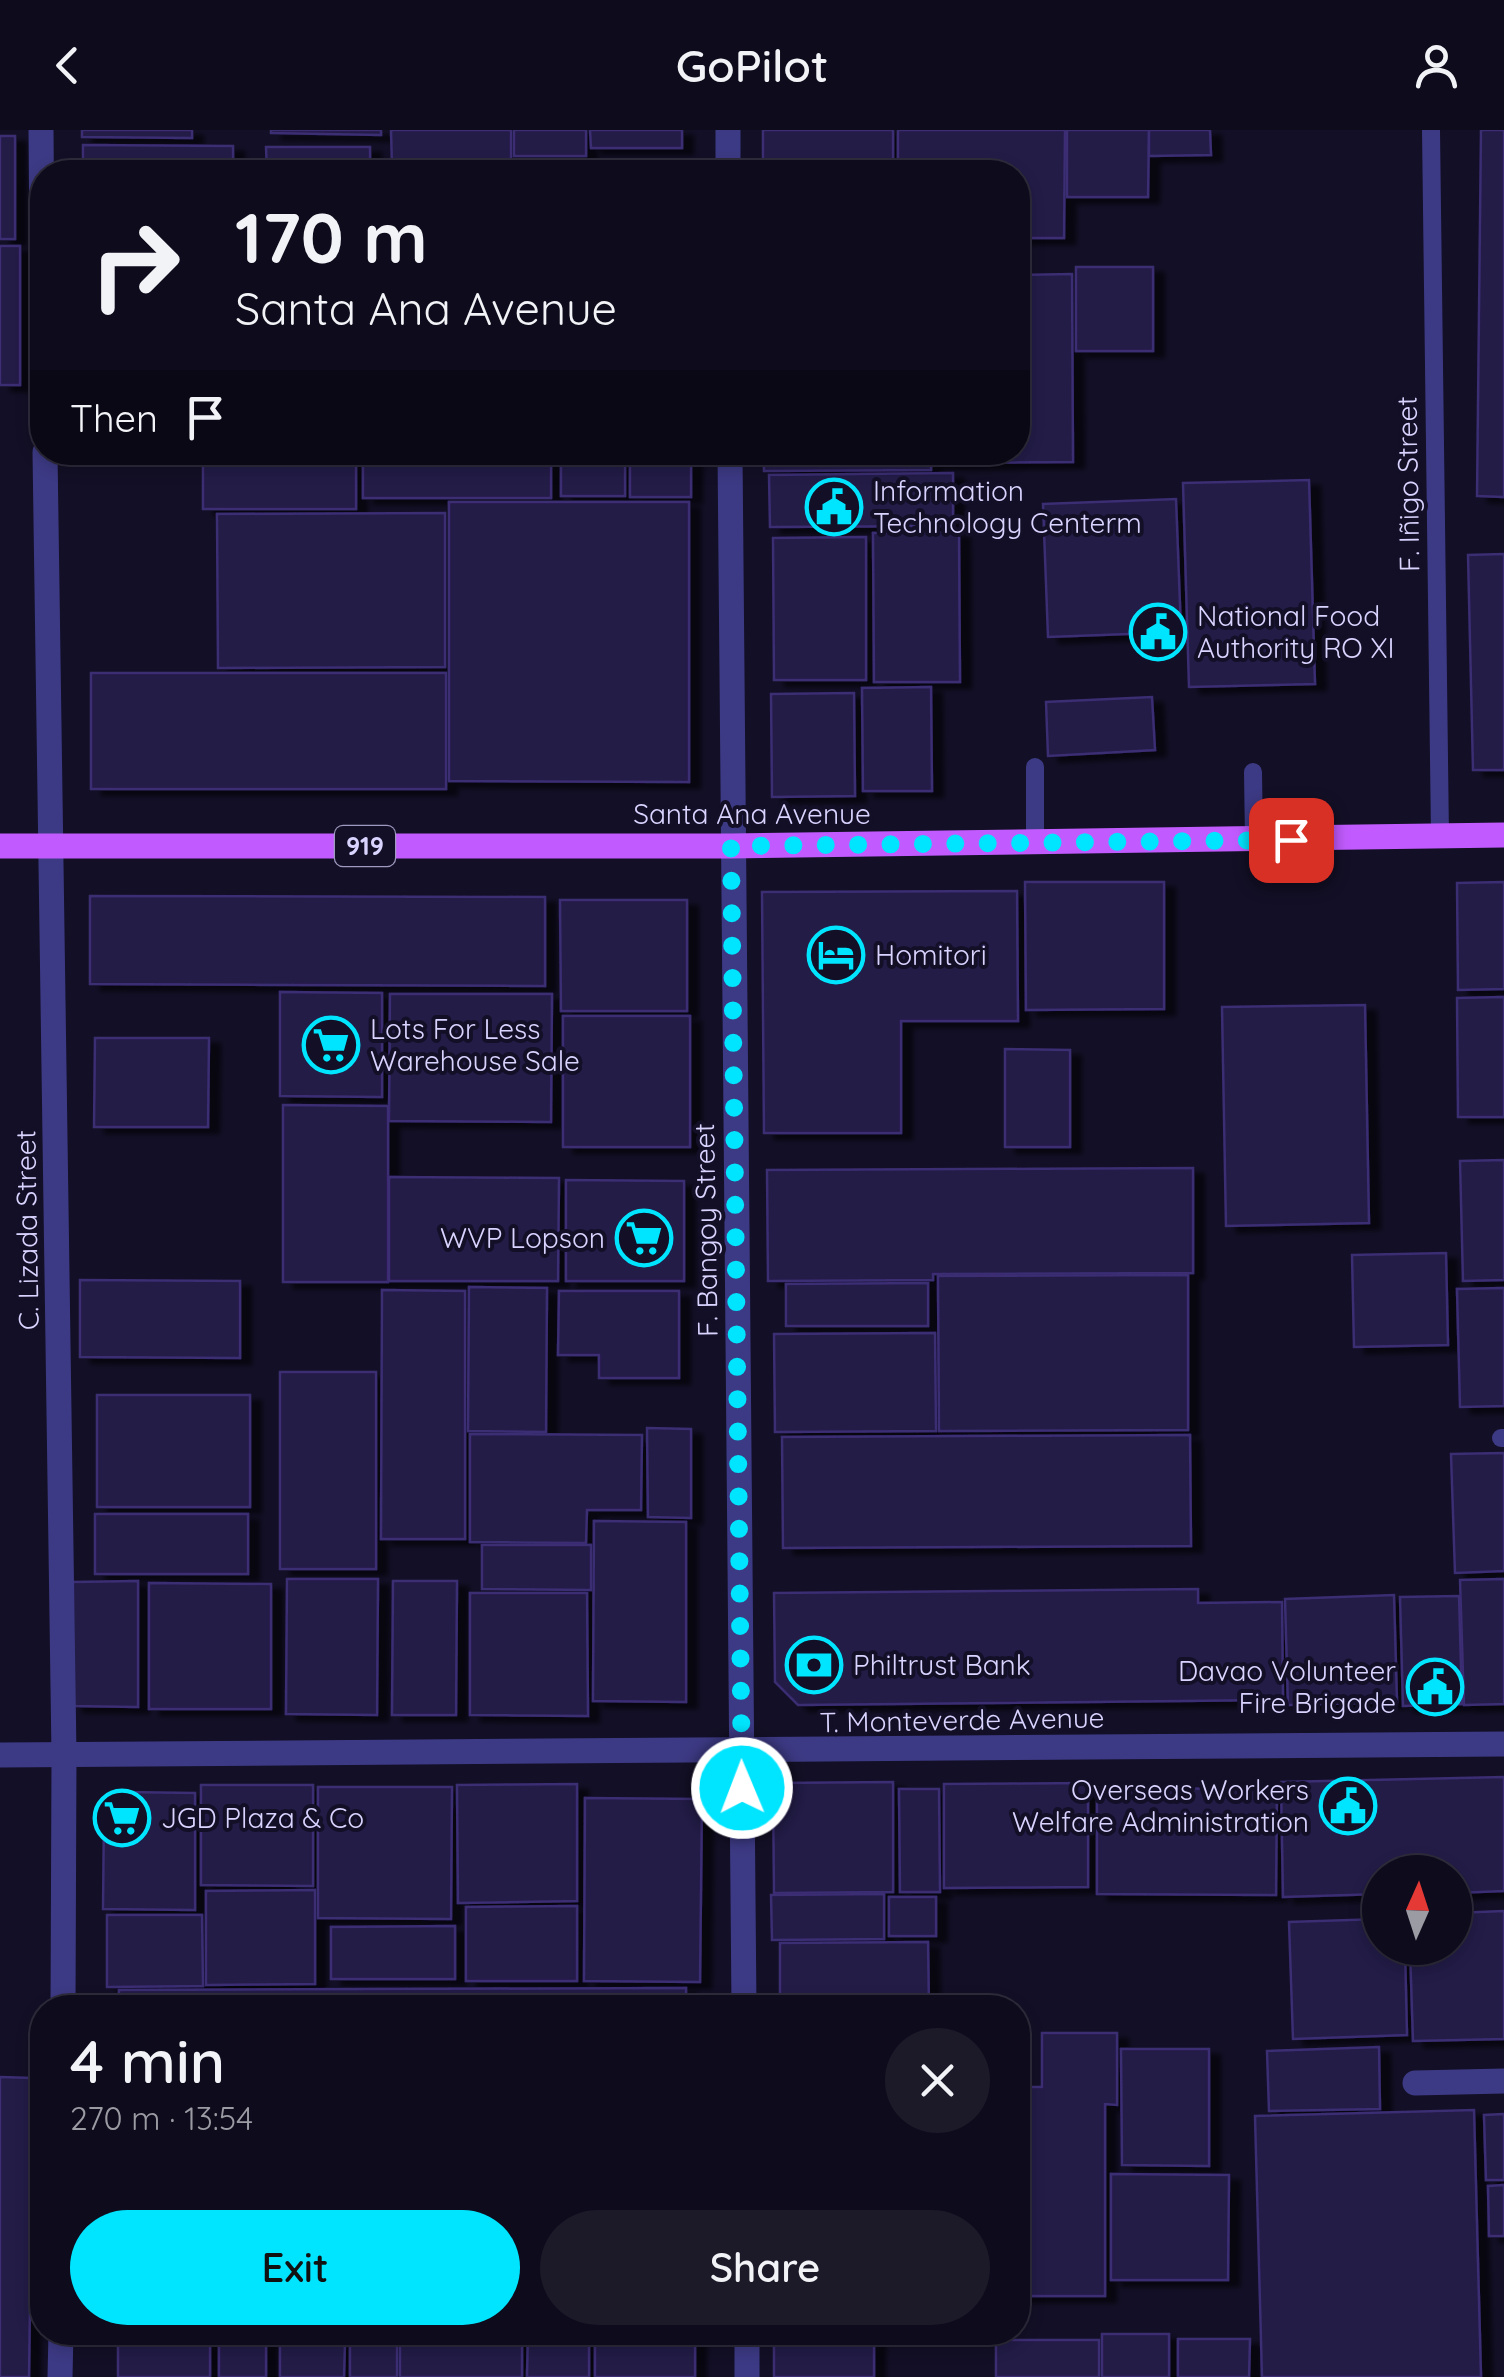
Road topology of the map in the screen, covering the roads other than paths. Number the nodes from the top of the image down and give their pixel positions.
1 (41, 130) edge
2 (728, 130) edge
3 (1431, 130) edge
4 (41, 160) edge
5 (728, 160) edge
6 (45, 465) edge
7 (730, 465) edge
8 (1035, 767) dead end
9 (1253, 772) dead end
10 (1504, 835) edge
11 (1440, 838) junction
12 (1254, 840) junction
13 (1034, 842) junction
14 (0, 846) edge
15 (51, 846) junction
16 (731, 846) junction
17 (1504, 1744) edge
18 (742, 1752) junction
19 (0, 1755) edge
20 (64, 1755) junction
21 (63, 1995) edge
22 (744, 1995) edge
23 (1504, 2081) edge
24 (1415, 2083) dead end
25 (60, 2345) edge
26 (747, 2345) edge
27 (60, 2377) edge
28 (747, 2377) edge

1 - 4 street
2 - 5 street
3 - 11 lane, F. Iñigo Street
6 - 15 street, C. Lizada Street
7 - 16 street, F. Bangoy Street
8 - 13 lane
9 - 12 lane
10 - 11 main road, Santa Ana Avenue / 919
11 - 12 main road, Santa Ana Avenue / 919
12 - 13 main road, Santa Ana Avenue / 919
13 - 16 main road, Santa Ana Avenue / 919
14 - 15 main road, Santa Ana Avenue / 919
15 - 16 main road, Santa Ana Avenue / 919
15 - 20 street, C. Lizada Street
16 - 18 street, F. Bangoy Street
17 - 18 street, T. Monteverde Avenue
18 - 20 street, T. Monteverde Avenue
18 - 22 street, F. Bangoy Street
19 - 20 street, T. Monteverde Avenue
20 - 21 street, C. Lizada Street
23 - 24 street
25 - 27 street
26 - 28 street

